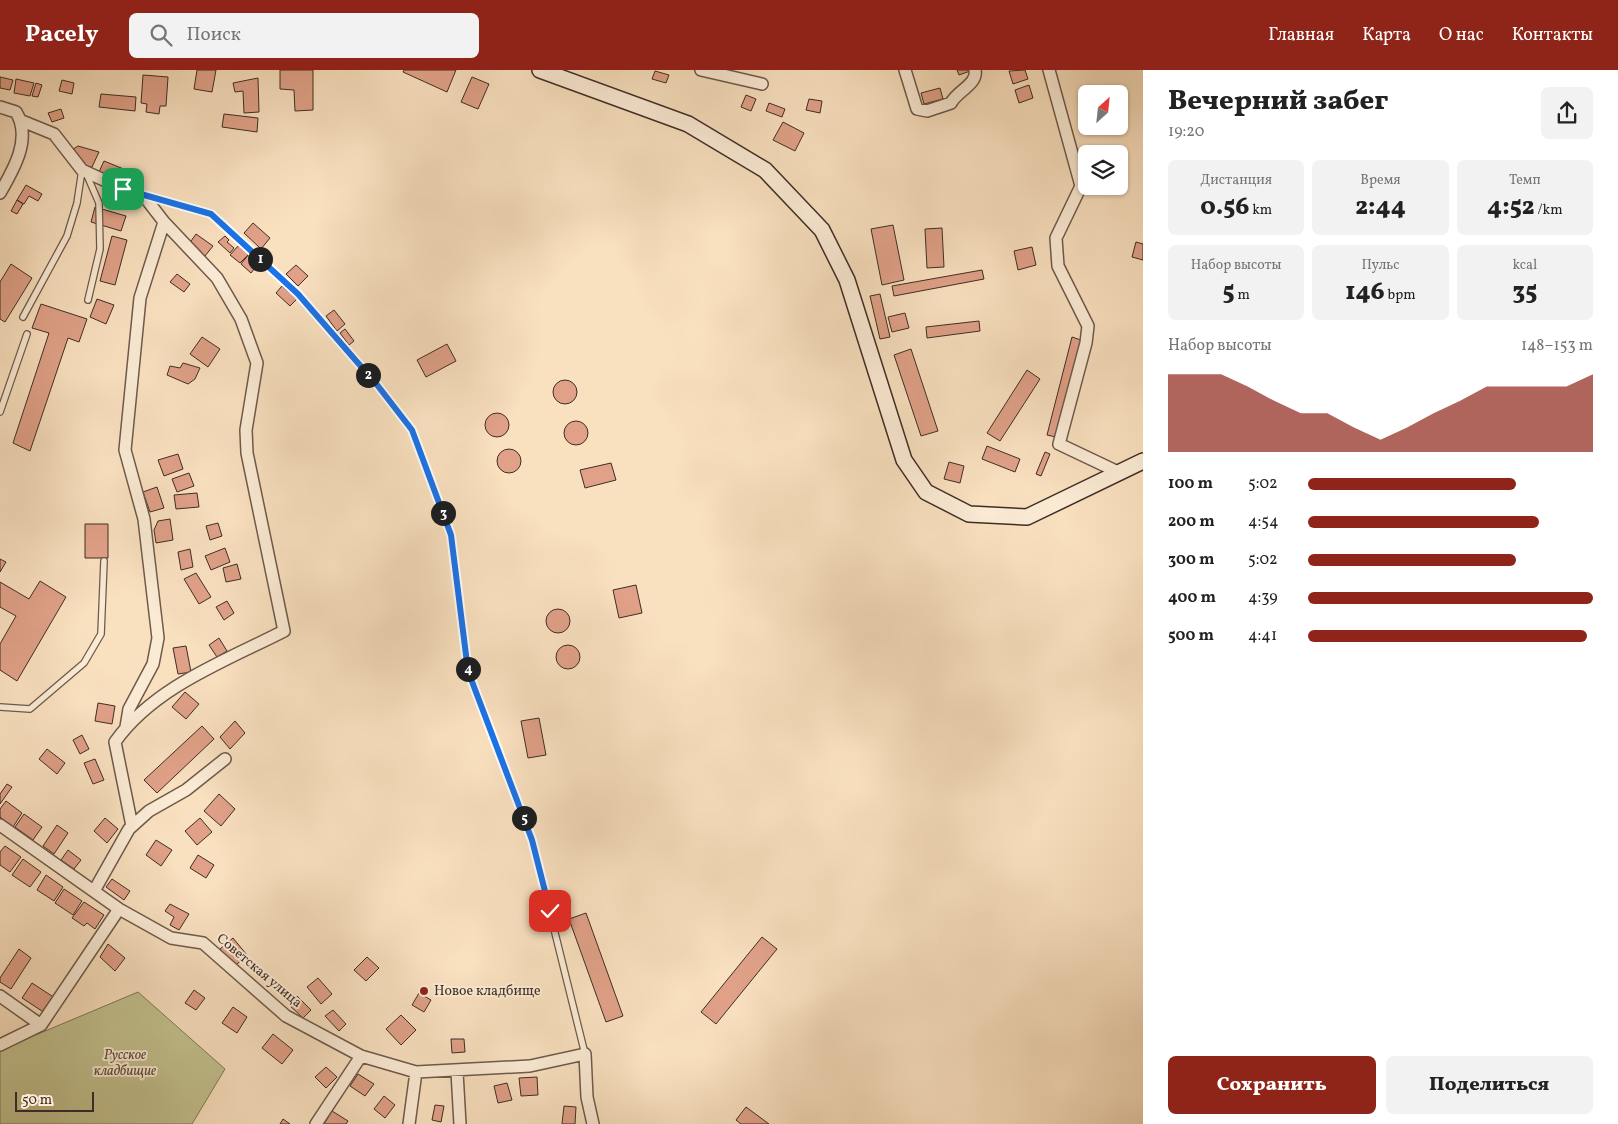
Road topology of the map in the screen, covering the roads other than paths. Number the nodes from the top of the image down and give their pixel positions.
1 (540, 70) edge
2 (701, 70) edge
3 (905, 70) edge
4 (976, 70) edge
5 (1048, 70) edge
6 (762, 84) dead end
7 (0, 107) edge
8 (22, 121) junction
9 (84, 171) junction
10 (123, 189) junction
11 (0, 193) edge
12 (164, 222) junction
13 (88, 300) dead end
14 (23, 317) dead end
15 (27, 334) dead end
16 (0, 412) edge
17 (1143, 461) edge
18 (1118, 472) junction
19 (104, 561) dead end
20 (0, 707) edge
21 (126, 727) junction
22 (225, 759) dead end
23 (0, 825) edge
24 (132, 826) junction
25 (94, 891) junction
26 (119, 909) junction
27 (0, 996) edge
28 (41, 1025) junction
29 (0, 1045) edge
30 (585, 1054) junction
31 (361, 1056) junction
32 (416, 1072) junction
33 (457, 1072) junction
34 (316, 1124) edge
35 (409, 1124) edge
36 (460, 1124) edge
37 (593, 1124) edge

1 - 18 main road
2 - 6 street
3 - 4 street
5 - 18 street
7 - 8 street
8 - 9 street
8 - 11 street
9 - 10 street
9 - 13 lane
9 - 14 lane
10 - 12 street
10 - 30 lane
12 - 21 street
12 - 21 street
15 - 16 lane
17 - 18 main road
19 - 20 lane
21 - 24 street
22 - 24 street
23 - 25 street, Советская улица
24 - 25 street
25 - 26 street, Советская улица
26 - 28 street
26 - 31 street, Советская улица
27 - 28 street
28 - 29 street
30 - 33 street, Советская улица
30 - 37 street
31 - 32 street, Советская улица
31 - 34 street
32 - 33 street, Советская улица
32 - 35 street
33 - 36 street

